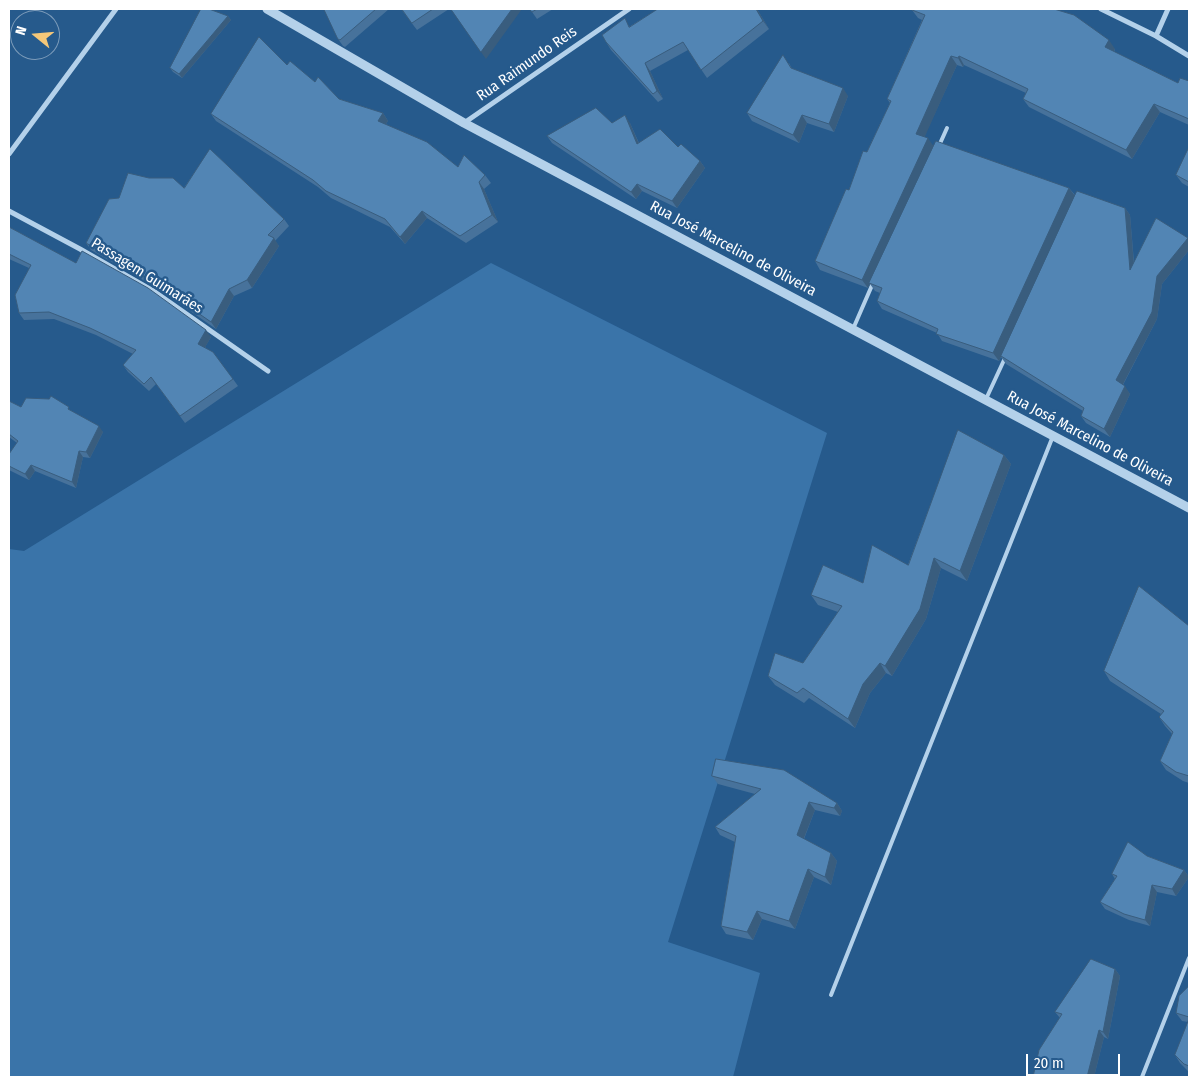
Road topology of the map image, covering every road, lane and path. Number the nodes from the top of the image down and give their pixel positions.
1 (116, 9) edge
2 (267, 9) edge
3 (629, 9) edge
4 (1101, 9) edge
5 (1168, 9) edge
6 (1156, 36) junction
7 (1189, 56) edge
8 (464, 123) junction
9 (947, 128) dead end
10 (935, 153) edge
11 (9, 154) edge
12 (9, 211) edge
13 (878, 274) edge
14 (853, 328) junction
15 (1006, 357) edge
16 (268, 371) dead end
17 (986, 399) junction
18 (1053, 436) junction
19 (1189, 508) edge
20 (1189, 958) edge
21 (831, 995) dead end
22 (1142, 1077) edge

1 - 11 street
2 - 8 street, Rua José Marcelino de Oliveira
3 - 8 street, Rua Raimundo Reis
4 - 6 street
5 - 6 street
6 - 7 street
8 - 14 street, Rua José Marcelino de Oliveira
9 - 10 lane
12 - 16 street, Passagem Guimarães
13 - 14 lane
14 - 17 street, Rua José Marcelino de Oliveira
15 - 17 lane
17 - 18 street, Rua José Marcelino de Oliveira
18 - 19 street, Rua José Marcelino de Oliveira
18 - 21 lane
20 - 22 lane

